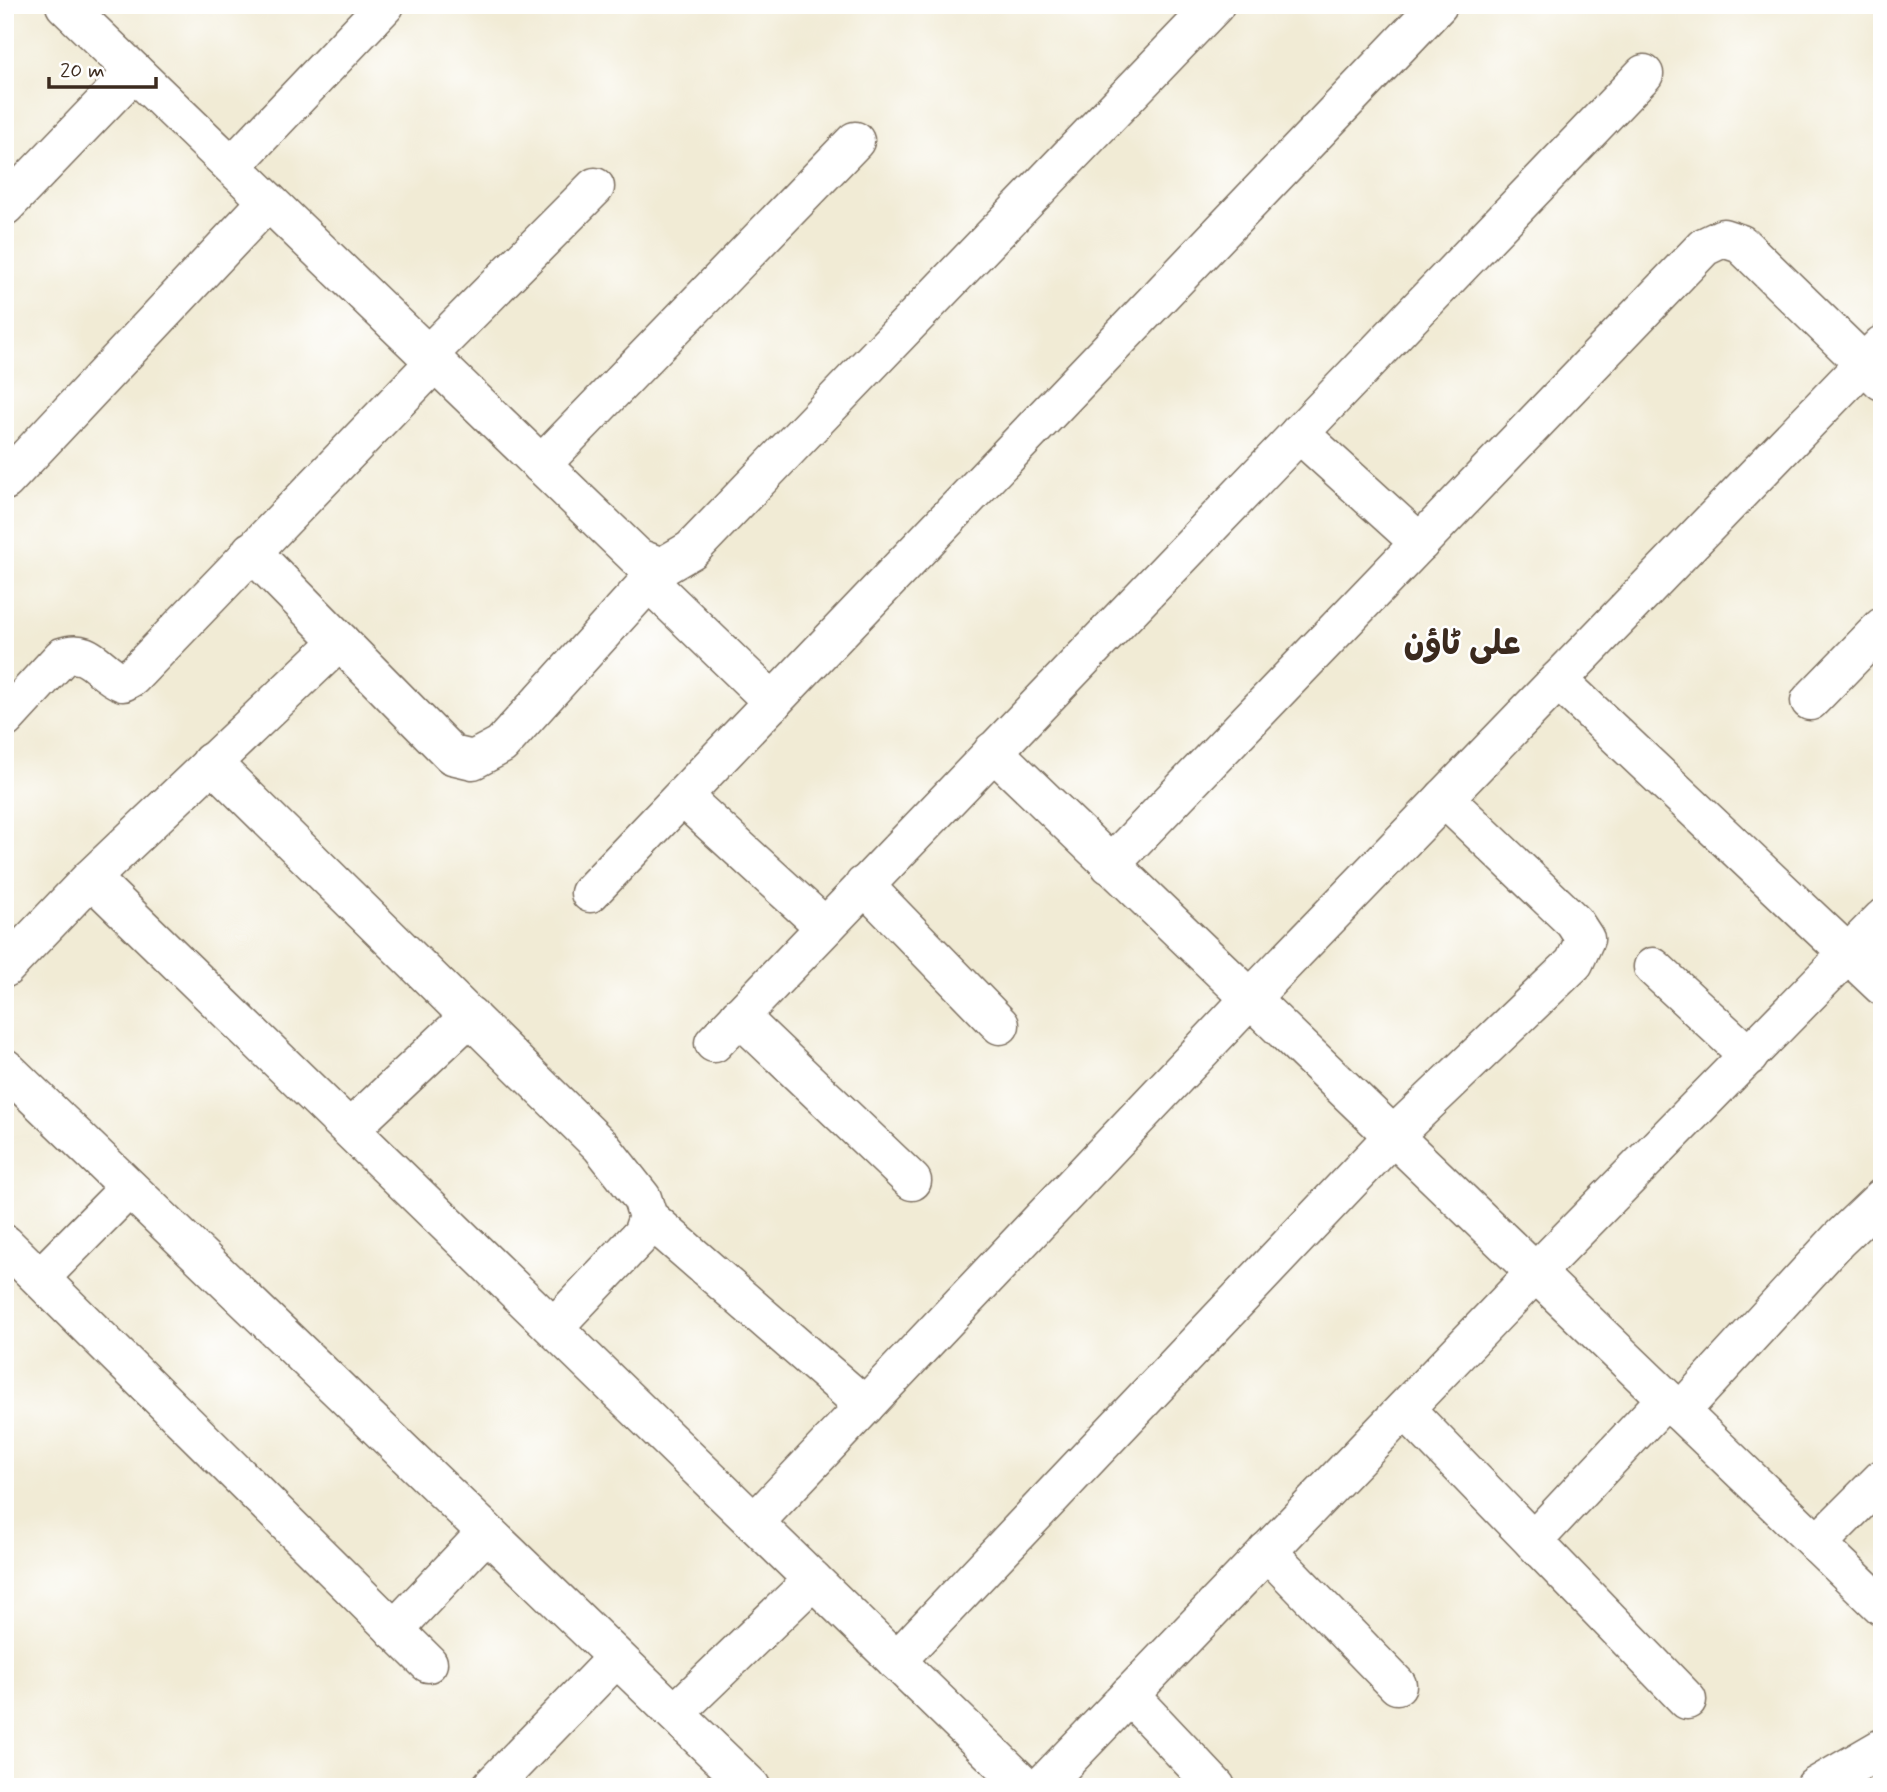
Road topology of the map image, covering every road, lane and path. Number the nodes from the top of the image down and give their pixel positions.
1 (65, 5) edge
2 (385, 5) edge
3 (1215, 5) edge
4 (1438, 5) edge
5 (134, 72) junction
6 (1644, 74) dead end
7 (855, 141) dead end
8 (232, 166) junction
9 (595, 187) dead end
10 (268, 201) junction
11 (5, 206) edge
12 (431, 359) junction
13 (1876, 363) edge
14 (1299, 433) junction
15 (541, 465) junction
16 (5, 481) edge
17 (1420, 543) junction
18 (251, 551) junction
19 (655, 575) junction
20 (1882, 627) edge
21 (340, 641) junction
22 (1558, 680) junction
23 (1810, 701) dead end
24 (773, 702) junction
25 (5, 719) edge
26 (993, 751) junction
27 (211, 762) junction
28 (683, 797) junction
29 (1444, 798) junction
30 (1110, 865) junction
31 (91, 878) junction
32 (864, 885) junction
33 (590, 893) dead end
34 (1882, 919) edge
35 (824, 926) junction
36 (1849, 955) junction
37 (1653, 967) dead end
38 (5, 968) edge
39 (1882, 986) edge
40 (1250, 999) junction
41 (470, 1016) junction
42 (1000, 1025) dead end
43 (1749, 1056) junction
44 (5, 1068) edge
45 (349, 1129) junction
46 (1393, 1136) junction
47 (912, 1181) dead end
48 (130, 1188) junction
49 (1882, 1198) edge
50 (648, 1217) junction
51 (5, 1244) edge
52 (1535, 1273) junction
53 (41, 1277) junction
54 (554, 1327) junction
55 (1673, 1405) junction
56 (865, 1406) junction
57 (1405, 1409) junction
58 (1882, 1479) edge
59 (754, 1523) junction
60 (486, 1533) junction
61 (1534, 1541) junction
62 (1817, 1544) junction
63 (1267, 1551) junction
64 (813, 1580) junction
65 (1882, 1605) edge
66 (394, 1630) junction
67 (616, 1658) junction
68 (896, 1661) junction
69 (428, 1662) dead end
70 (1397, 1685) dead end
71 (1129, 1695) junction
72 (1687, 1700) dead end
73 (675, 1713) junction
74 (1882, 1748) edge
75 (733, 1781) edge
76 (491, 1787) edge
77 (1026, 1787) edge
78 (1041, 1787) edge
79 (1216, 1787) edge
80 (1815, 1787) edge

1 - 5 street
2 - 8 street
3 - 19 street
4 - 24 street
5 - 8 street
5 - 11 street
6 - 14 street
7 - 15 street
8 - 10 street
9 - 12 street
10 - 12 street
10 - 16 street
12 - 15 street
12 - 18 street
13 - 17 street
13 - 22 street
14 - 17 street
14 - 26 street
15 - 19 street
17 - 30 street
18 - 21 street
18 - 25 street
19 - 21 street
19 - 24 street
20 - 23 street
21 - 27 street
22 - 29 street
22 - 36 street
24 - 28 street
26 - 30 street
26 - 32 street
27 - 31 street
27 - 41 street
28 - 33 street
28 - 35 street
29 - 40 street
29 - 46 street
30 - 40 street
31 - 38 street
31 - 45 street
32 - 35 street
32 - 42 street
34 - 36 street
35 - 47 street
36 - 39 street
36 - 43 street
37 - 43 street
40 - 46 street
40 - 56 street
41 - 45 street
41 - 50 street
43 - 52 street
44 - 48 street
45 - 54 street
46 - 52 street
46 - 68 street
48 - 53 street
48 - 60 street
49 - 55 street
50 - 54 street
50 - 56 street
51 - 53 street
52 - 55 street
52 - 57 street
53 - 66 street
54 - 59 street
55 - 61 street
55 - 62 street
56 - 59 street
57 - 61 street
57 - 63 street
58 - 62 street
59 - 64 street
60 - 66 street
60 - 67 street
61 - 72 street
62 - 65 street
63 - 70 street
63 - 71 street
64 - 68 street
64 - 73 street
66 - 69 street
67 - 73 street
67 - 76 street
68 - 77 street
71 - 78 street
71 - 79 street
73 - 75 street
74 - 80 street

